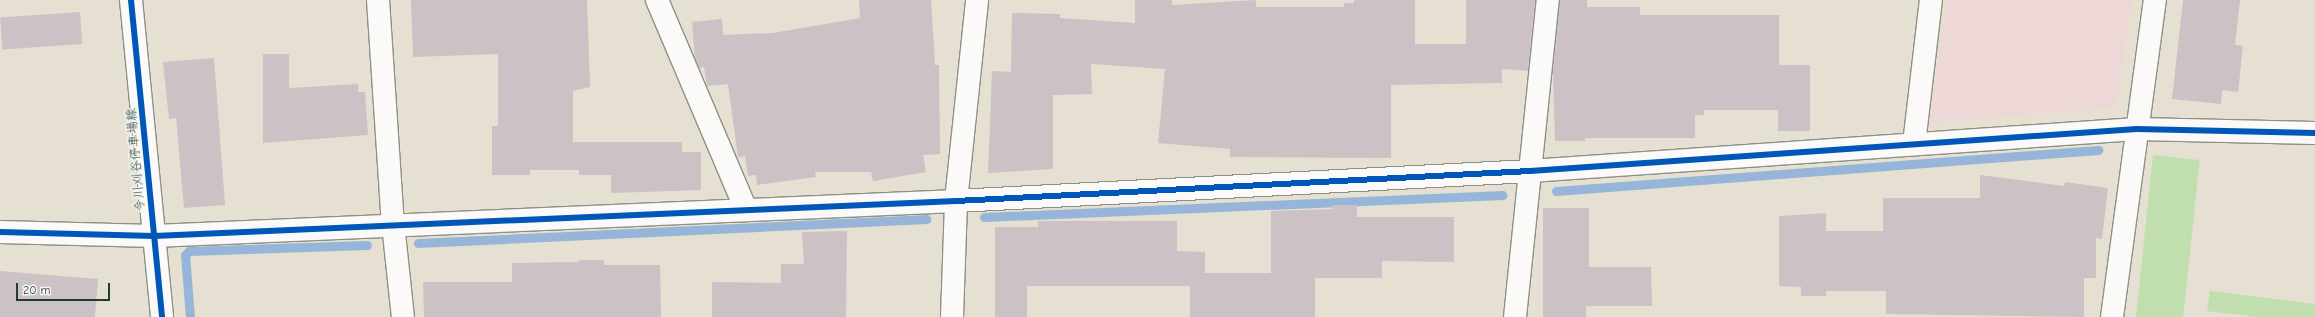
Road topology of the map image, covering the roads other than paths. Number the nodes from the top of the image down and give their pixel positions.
1 (131, 0) edge
2 (378, 0) edge
3 (660, 0) edge
4 (977, 0) edge
5 (1548, 0) edge
6 (1931, 0) edge
7 (2155, 0) edge
8 (2137, 129) junction
9 (2315, 133) edge
10 (1914, 144) junction
11 (1530, 171) junction
12 (956, 201) junction
13 (746, 210) junction
14 (393, 224) junction
15 (0, 232) edge
16 (154, 236) junction
17 (162, 317) edge
18 (403, 317) edge
19 (952, 317) edge
20 (1515, 317) edge
21 (2112, 317) edge

1 - 16 street, 今川刈谷停車場線
2 - 14 street
3 - 13 street
4 - 12 street
5 - 11 street
6 - 10 street
7 - 8 street
8 - 9 street
8 - 10 street
8 - 21 street
10 - 11 street
11 - 12 street
11 - 20 street
12 - 13 street
12 - 19 street
13 - 14 street
14 - 16 street
14 - 18 street
15 - 16 street
16 - 17 street, 今川刈谷停車場線

